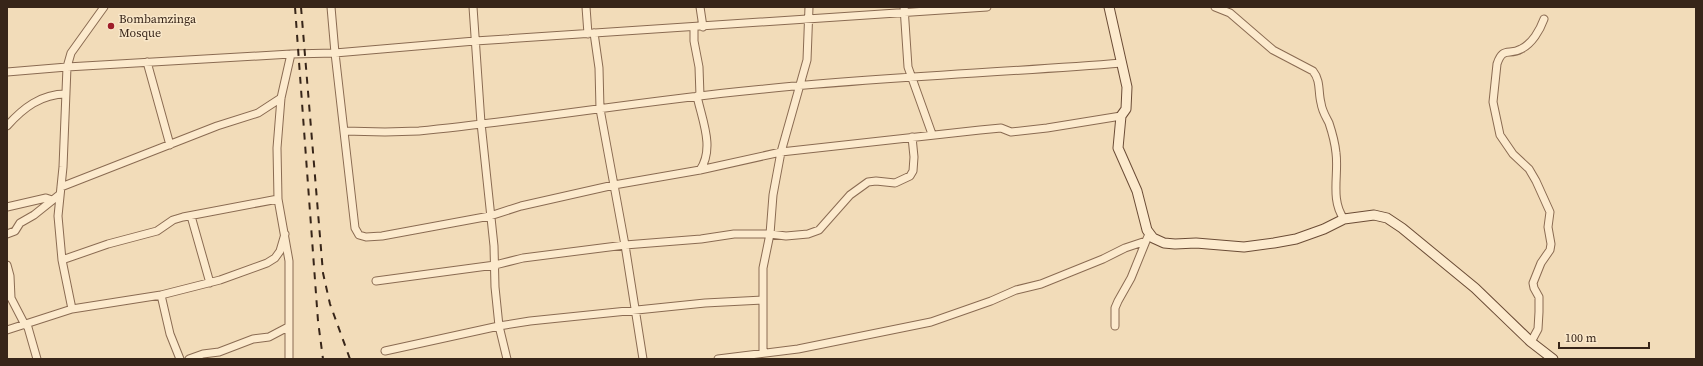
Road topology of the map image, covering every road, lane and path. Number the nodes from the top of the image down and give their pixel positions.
1 (104, 7) edge
2 (331, 7) edge
3 (473, 7) edge
4 (586, 7) edge
5 (700, 7) edge
6 (809, 7) edge
7 (987, 7) edge
8 (1109, 7) edge
9 (1215, 7) edge
10 (962, 8) edge
11 (904, 10) edge
12 (1544, 19) dead end
13 (808, 20) junction
14 (703, 26) junction
15 (694, 27) junction
16 (591, 34) junction
17 (475, 41) junction
18 (335, 53) junction
19 (291, 54) junction
20 (147, 62) junction
21 (1122, 63) junction
22 (67, 67) junction
23 (7, 72) edge
24 (911, 78) junction
25 (801, 85) junction
26 (66, 94) junction
27 (699, 96) junction
28 (281, 98) junction
29 (600, 109) junction
30 (1121, 116) junction
31 (481, 123) junction
32 (7, 126) edge
33 (344, 130) junction
34 (932, 134) junction
35 (912, 137) junction
36 (170, 145) junction
37 (780, 152) junction
38 (700, 170) junction
39 (614, 185) junction
40 (61, 187) junction
41 (59, 195) junction
42 (278, 199) junction
43 (52, 200) junction
44 (7, 207) edge
45 (192, 216) junction
46 (490, 216) junction
47 (1344, 219) junction
48 (285, 233) junction
49 (7, 234) edge
50 (770, 234) junction
51 (1148, 238) junction
52 (625, 246) junction
53 (62, 260) junction
54 (7, 265) edge
55 (495, 265) junction
56 (376, 281) dead end
57 (210, 283) junction
58 (161, 295) junction
59 (763, 300) junction
60 (72, 309) junction
61 (636, 311) junction
62 (26, 324) junction
63 (499, 326) junction
64 (1115, 326) dead end
65 (288, 327) junction
66 (7, 330) edge
67 (1532, 342) junction
68 (385, 351) dead end
69 (762, 353) junction
70 (220, 356) edge
71 (37, 359) edge
72 (180, 359) edge
73 (189, 359) edge
74 (289, 359) edge
75 (507, 359) edge
76 (643, 359) edge
77 (718, 359) edge
78 (1552, 359) edge

1 - 22 street
2 - 18 street
3 - 17 street
4 - 16 street
5 - 14 street
6 - 13 street
7 - 10 street
8 - 21 street
9 - 47 street
10 - 11 street
11 - 13 street
11 - 24 street
12 - 67 street
13 - 14 street
13 - 25 street
14 - 15 street
15 - 16 street
15 - 27 street
16 - 17 street
16 - 29 street
17 - 18 street
17 - 31 street
18 - 19 street
18 - 33 street
19 - 20 street
19 - 28 street
20 - 22 street
20 - 36 street
21 - 24 street
21 - 30 street
22 - 23 street
22 - 26 street
24 - 25 street
24 - 34 street
25 - 27 street
25 - 37 street
26 - 32 street
26 - 40 street
27 - 29 street
27 - 38 street
28 - 36 street
28 - 42 street
29 - 31 street
29 - 39 street
30 - 34 street
30 - 51 street
31 - 33 street
31 - 46 street
33 - 46 street
34 - 35 street
35 - 37 street
35 - 50 street
36 - 40 street
37 - 38 street
37 - 50 street
38 - 39 street
39 - 46 street
39 - 52 street
40 - 41 street
41 - 43 street
41 - 53 street
42 - 45 street
42 - 48 street
43 - 44 street
43 - 49 street
45 - 53 street
45 - 57 street
46 - 55 street
47 - 51 street
47 - 67 street
48 - 57 street
48 - 65 street
50 - 52 street
50 - 59 street
51 - 64 street
51 - 69 street
52 - 55 street
52 - 61 street
53 - 60 street
54 - 62 street
55 - 56 street
55 - 63 street
57 - 58 street
58 - 60 street
58 - 72 street
59 - 61 street
59 - 69 street
60 - 62 street
61 - 63 street
61 - 76 street
62 - 66 street
62 - 71 street
63 - 68 street
63 - 75 street
65 - 70 street
65 - 74 street
67 - 78 street
69 - 77 street
70 - 73 street

